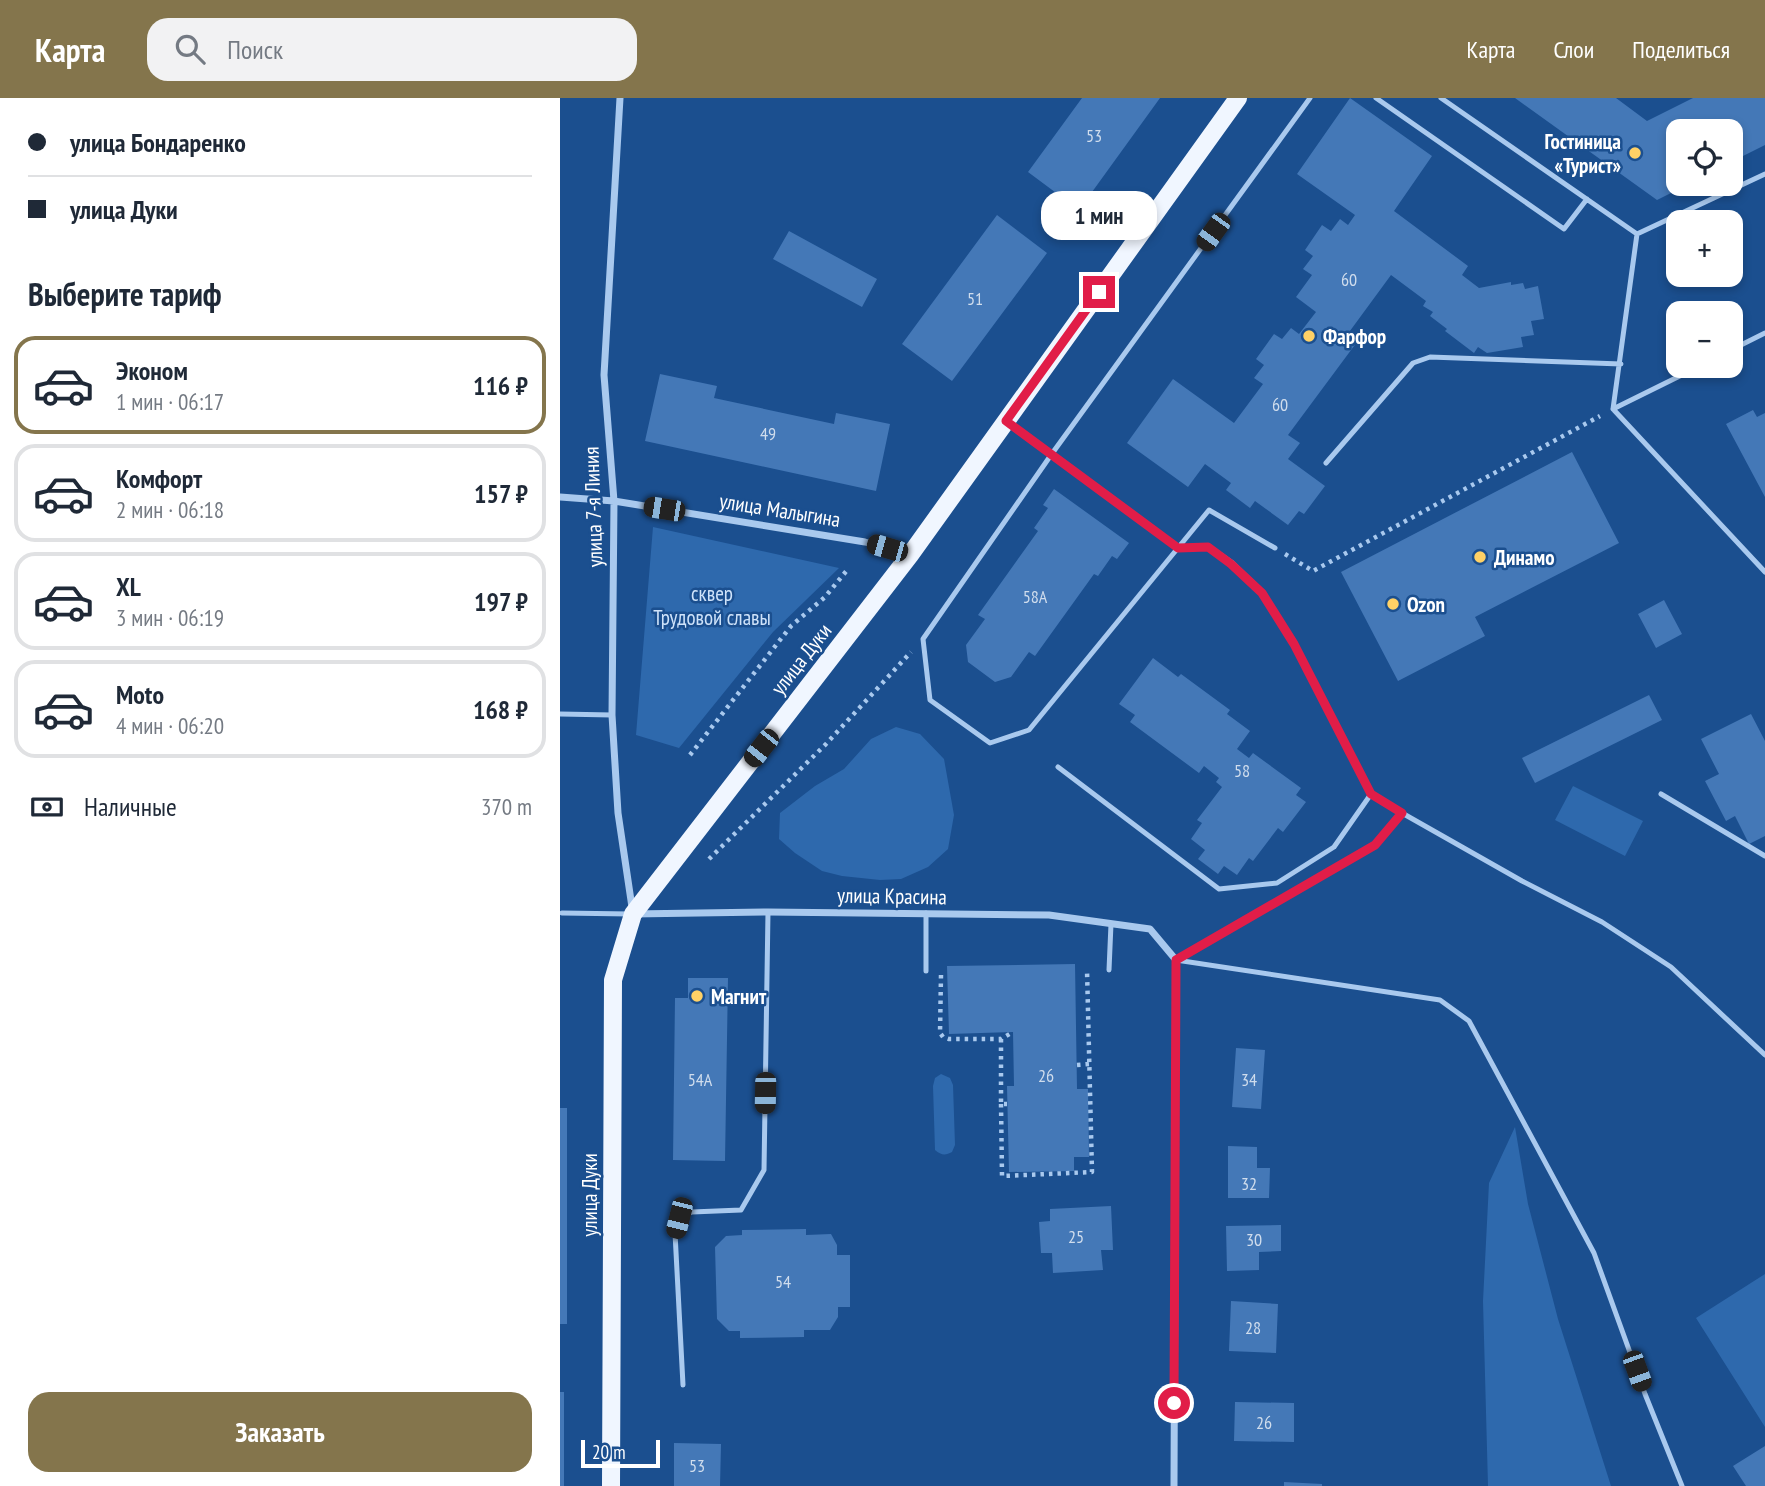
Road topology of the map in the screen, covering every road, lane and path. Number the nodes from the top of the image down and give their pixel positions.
1 (620, 98) edge
2 (1238, 98) edge
3 (1310, 98) edge
4 (1376, 98) edge
5 (1441, 98) edge
6 (1765, 174) edge
7 (1587, 199) junction
8 (1637, 234) junction
9 (1765, 333) edge
10 (1743, 344) edge
11 (1621, 364) junction
12 (1675, 378) edge
13 (1613, 409) junction
14 (1006, 421) junction
15 (1051, 455) junction
16 (1326, 463) dead end
17 (560, 497) edge
18 (614, 501) junction
19 (1178, 548) junction
20 (1275, 548) joint
21 (910, 555) junction
22 (1765, 560) edge
23 (1757, 564) junction
24 (848, 569) dead end
25 (1765, 572) edge
26 (923, 639) junction
27 (560, 714) edge
28 (612, 715) junction
29 (690, 755) dead end
30 (1058, 767) dead end
31 (1371, 794) junction
32 (1661, 794) dead end
33 (1402, 813) junction
34 (1765, 856) edge
35 (709, 859) dead end
36 (768, 912) junction
37 (562, 914) dead end
38 (633, 914) junction
39 (926, 914) junction
40 (1111, 924) junction
41 (1176, 960) junction
42 (1087, 970) dead end
43 (1109, 970) dead end
44 (926, 971) dead end
45 (940, 971) dead end
46 (1013, 1032) dead end
47 (1001, 1039) junction
48 (1765, 1055) edge
49 (1090, 1064) junction
50 (1077, 1065) dead end
51 (683, 1385) dead end
52 (611, 1486) edge
53 (1174, 1486) edge
54 (1682, 1486) edge

1 - 18 street, улица 7-я Линия
2 - 14 main road, улица Дуки
3 - 15 lane
4 - 7 lane
5 - 7 lane
6 - 8 lane
7 - 8 lane
8 - 11 lane
9 - 10 lane
11 - 13 lane
11 - 16 lane
12 - 13 lane
13 - 20 path
13 - 23 lane
14 - 15 street
14 - 21 main road, улица Дуки
15 - 19 street
15 - 26 lane
17 - 18 street, улица Малыгина
18 - 21 street, улица Малыгина
18 - 28 street, улица 7-я Линия
19 - 20 lane
19 - 26 lane
19 - 31 street
21 - 38 main road, улица Дуки
22 - 23 lane
23 - 25 lane
24 - 29 path
26 - 35 path
27 - 28 lane
28 - 38 street, улица 7-я Линия
30 - 31 lane
31 - 33 street
32 - 34 lane
33 - 41 street
33 - 48 lane
36 - 38 street, улица Красина
36 - 39 street, улица Красина
36 - 51 lane
37 - 38 lane
38 - 52 main road, улица Дуки
39 - 40 street, улица Красина
39 - 44 lane
40 - 41 street, улица Красина
40 - 43 lane
41 - 53 street
41 - 54 lane
42 - 49 path
45 - 47 path
46 - 47 path
47 - 49 path
49 - 50 path

